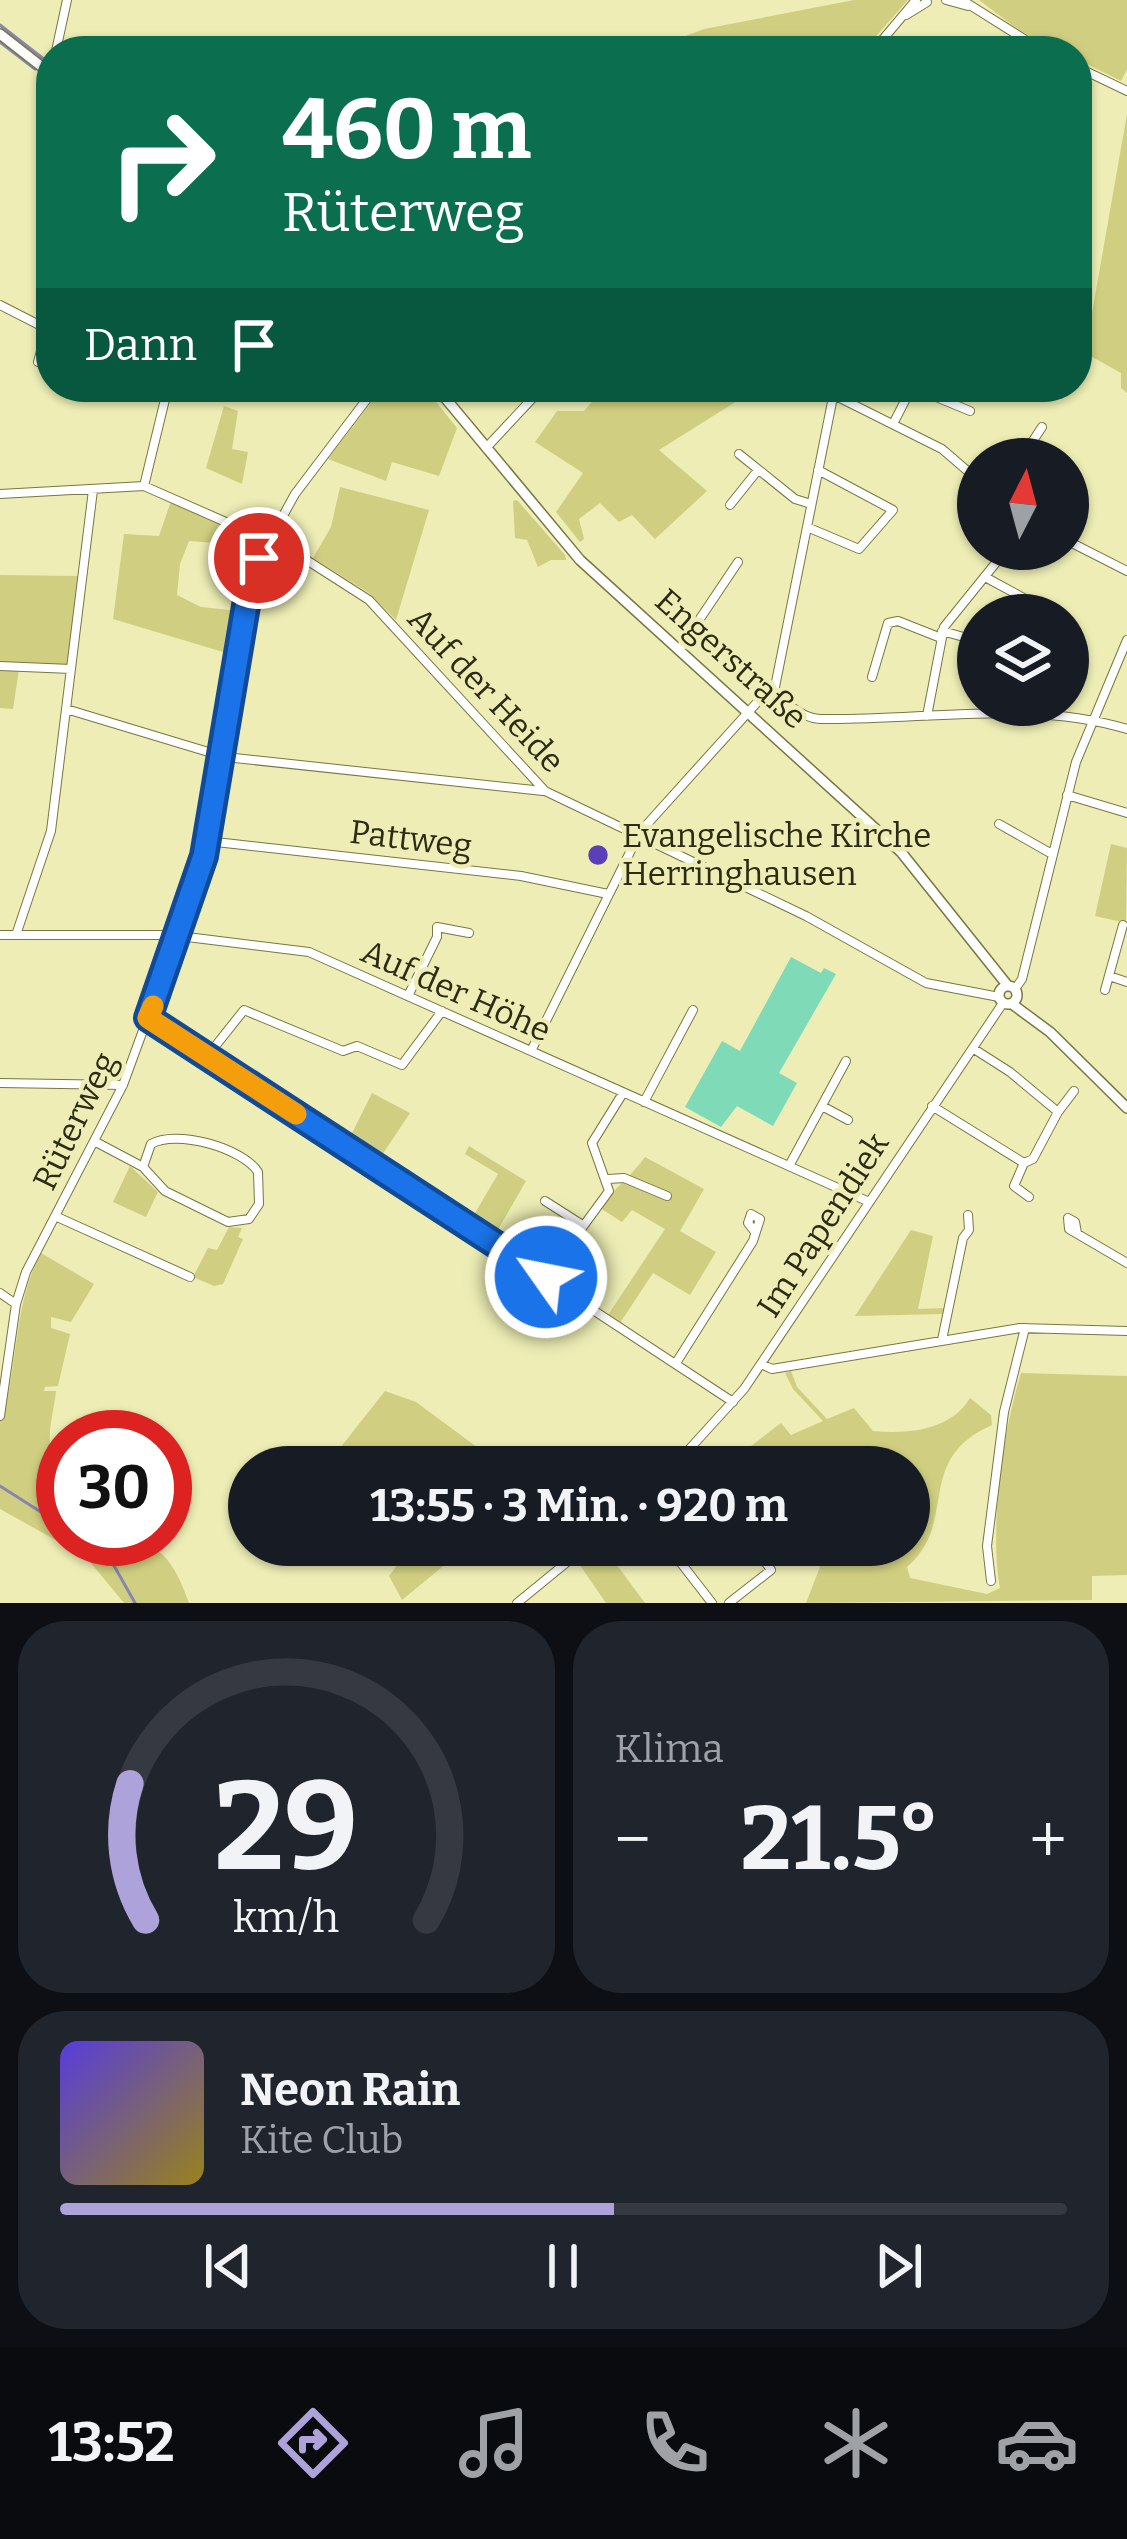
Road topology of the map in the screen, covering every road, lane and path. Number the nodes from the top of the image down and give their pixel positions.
1 (67, 0) edge
2 (945, 0) edge
3 (923, 1) edge
4 (966, 3) edge
5 (0, 34) edge
6 (59, 36) edge
7 (886, 36) edge
8 (1019, 36) edge
9 (36, 60) edge
10 (1092, 75) edge
11 (1127, 91) edge
12 (0, 305) edge
13 (36, 323) edge
14 (164, 402) edge
15 (365, 402) edge
16 (452, 402) edge
17 (528, 402) edge
18 (836, 402) edge
19 (851, 402) edge
20 (904, 402) edge
21 (948, 402) edge
22 (970, 411) dead end
23 (893, 424) junction
24 (1042, 428) dead end
25 (1035, 438) edge
26 (486, 448) junction
27 (739, 454) dead end
28 (957, 462) edge
29 (758, 470) junction
30 (818, 470) junction
31 (144, 486) junction
32 (93, 490) junction
33 (0, 494) edge
34 (812, 504) junction
35 (730, 505) dead end
36 (808, 527) junction
37 (268, 541) junction
38 (1089, 552) edge
39 (738, 562) dead end
40 (990, 570) edge
41 (1127, 571) edge
42 (985, 577) junction
43 (1016, 594) edge
44 (942, 634) junction
45 (957, 637) edge
46 (1127, 640) edge
47 (679, 650) junction
48 (0, 666) edge
49 (71, 669) junction
50 (872, 677) dead end
51 (773, 697) junction
52 (66, 709) junction
53 (747, 710) junction
54 (927, 716) junction
55 (1091, 719) junction
56 (1127, 729) edge
57 (220, 755) junction
58 (545, 791) junction
59 (1067, 795) junction
60 (1127, 813) edge
61 (999, 824) dead end
62 (637, 837) junction
63 (207, 841) junction
64 (1052, 854) junction
65 (608, 894) junction
66 (1123, 925) dead end
67 (469, 933) dead end
68 (0, 935) edge
69 (16, 935) junction
70 (178, 937) junction
71 (1109, 976) junction
72 (1127, 982) edge
73 (1106, 990) dead end
74 (1008, 995) junction
75 (408, 996) junction
76 (694, 1010) dead end
77 (442, 1011) junction
78 (148, 1018) junction
79 (974, 1049) junction
80 (531, 1051) junction
81 (209, 1054) junction
82 (846, 1061) dead end
83 (0, 1083) edge
84 (123, 1085) junction
85 (1074, 1091) dead end
86 (623, 1093) junction
87 (644, 1102) junction
88 (821, 1106) junction
89 (932, 1106) junction
90 (1127, 1108) edge
91 (1058, 1112) junction
92 (848, 1120) dead end
93 (94, 1141) junction
94 (1024, 1162) junction
95 (789, 1166) junction
96 (143, 1167) junction
97 (608, 1179) junction
98 (667, 1196) dead end
99 (1029, 1197) dead end
100 (545, 1201) dead end
101 (867, 1201) junction
102 (968, 1215) dead end
103 (55, 1216) junction
104 (581, 1224) junction
105 (755, 1232) dead end
106 (1077, 1234) dead end
107 (1127, 1263) edge
108 (190, 1277) dead end
109 (546, 1277) junction
110 (0, 1293) edge
111 (16, 1304) junction
112 (1025, 1328) junction
113 (1127, 1331) edge
114 (942, 1340) junction
115 (676, 1363) junction
116 (761, 1364) junction
117 (733, 1402) junction
118 (0, 1416) edge
119 (696, 1446) edge
120 (562, 1566) edge
121 (684, 1566) edge
122 (768, 1566) edge
123 (991, 1581) dead end
124 (517, 1603) edge
125 (712, 1603) edge
126 (729, 1603) edge

1 - 6 street
2 - 3 street
2 - 4 street
3 - 7 street
4 - 8 street
5 - 9 main road
10 - 11 street
12 - 13 street
14 - 31 street
15 - 37 street, Rüterweg
16 - 26 main road, Engerstraße
17 - 26 street
18 - 30 street
19 - 23 street
20 - 23 street
21 - 22 street
23 - 28 street
24 - 25 street
26 - 47 main road, Engerstraße
27 - 29 street
29 - 34 street
29 - 35 street
30 - 34 street
30 - 36 street
31 - 32 street, Auf der Heide
31 - 37 street, Auf der Heide
32 - 33 street, Auf der Heide
32 - 49 street
34 - 36 street
36 - 51 street
37 - 57 street, Rüterweg
37 - 58 street, Auf der Heide
38 - 41 street
39 - 47 street
40 - 42 street
42 - 43 street
42 - 44 street
44 - 45 street
44 - 50 street
44 - 54 street
46 - 55 street, Im Papendiek
47 - 53 main road, Engerstraße
48 - 49 street
49 - 52 street
51 - 53 street
51 - 54 street
52 - 57 street
52 - 69 street
53 - 62 street
53 - 74 main road, Engerstraße
54 - 55 street
55 - 56 street
55 - 59 street, Im Papendiek
57 - 58 street
57 - 63 street, Rüterweg
58 - 62 street, Auf der Heide
59 - 60 street
59 - 64 street, Im Papendiek
61 - 64 street
62 - 65 street
62 - 74 street, Auf der Heide
63 - 65 street, Pattweg
63 - 70 street, Rüterweg
64 - 74 street, Im Papendiek
65 - 80 street
66 - 71 street
67 - 75 street
68 - 69 street, Auf der Höhe
69 - 70 street, Auf der Höhe
70 - 75 street, Auf der Höhe
70 - 78 street, Rüterweg
71 - 72 street
71 - 73 street
74 - 79 street, Im Papendiek
74 - 90 main road, Engerstraße
75 - 77 street, Auf der Höhe
76 - 87 street
77 - 80 street, Auf der Höhe
77 - 81 street
78 - 81 street
78 - 84 street, Rüterweg
79 - 89 street, Im Papendiek
79 - 91 street
80 - 86 street, Auf der Höhe
81 - 109 street
82 - 88 street
83 - 84 street
84 - 93 street, Rüterweg
85 - 91 street
86 - 87 street, Auf der Höhe
86 - 97 street
87 - 95 street, Auf der Höhe
88 - 92 street
88 - 95 street
89 - 94 street
89 - 101 street, Im Papendiek
91 - 94 street
93 - 96 street
93 - 103 street, Rüterweg
94 - 99 street
95 - 101 street, Auf der Höhe
96 - 96 street
97 - 98 street
97 - 104 street
100 - 104 street
101 - 116 street, Im Papendiek
102 - 114 street
103 - 108 street
103 - 111 street, Rüterweg
104 - 109 street
105 - 115 street
106 - 107 street
109 - 115 street
110 - 111 street
111 - 118 street, Rüterweg
112 - 113 street
112 - 114 street
112 - 123 street
114 - 116 street
115 - 117 street
116 - 117 street, Im Papendiek
117 - 119 street, Im Papendiek
120 - 124 street
121 - 125 street
122 - 126 street

